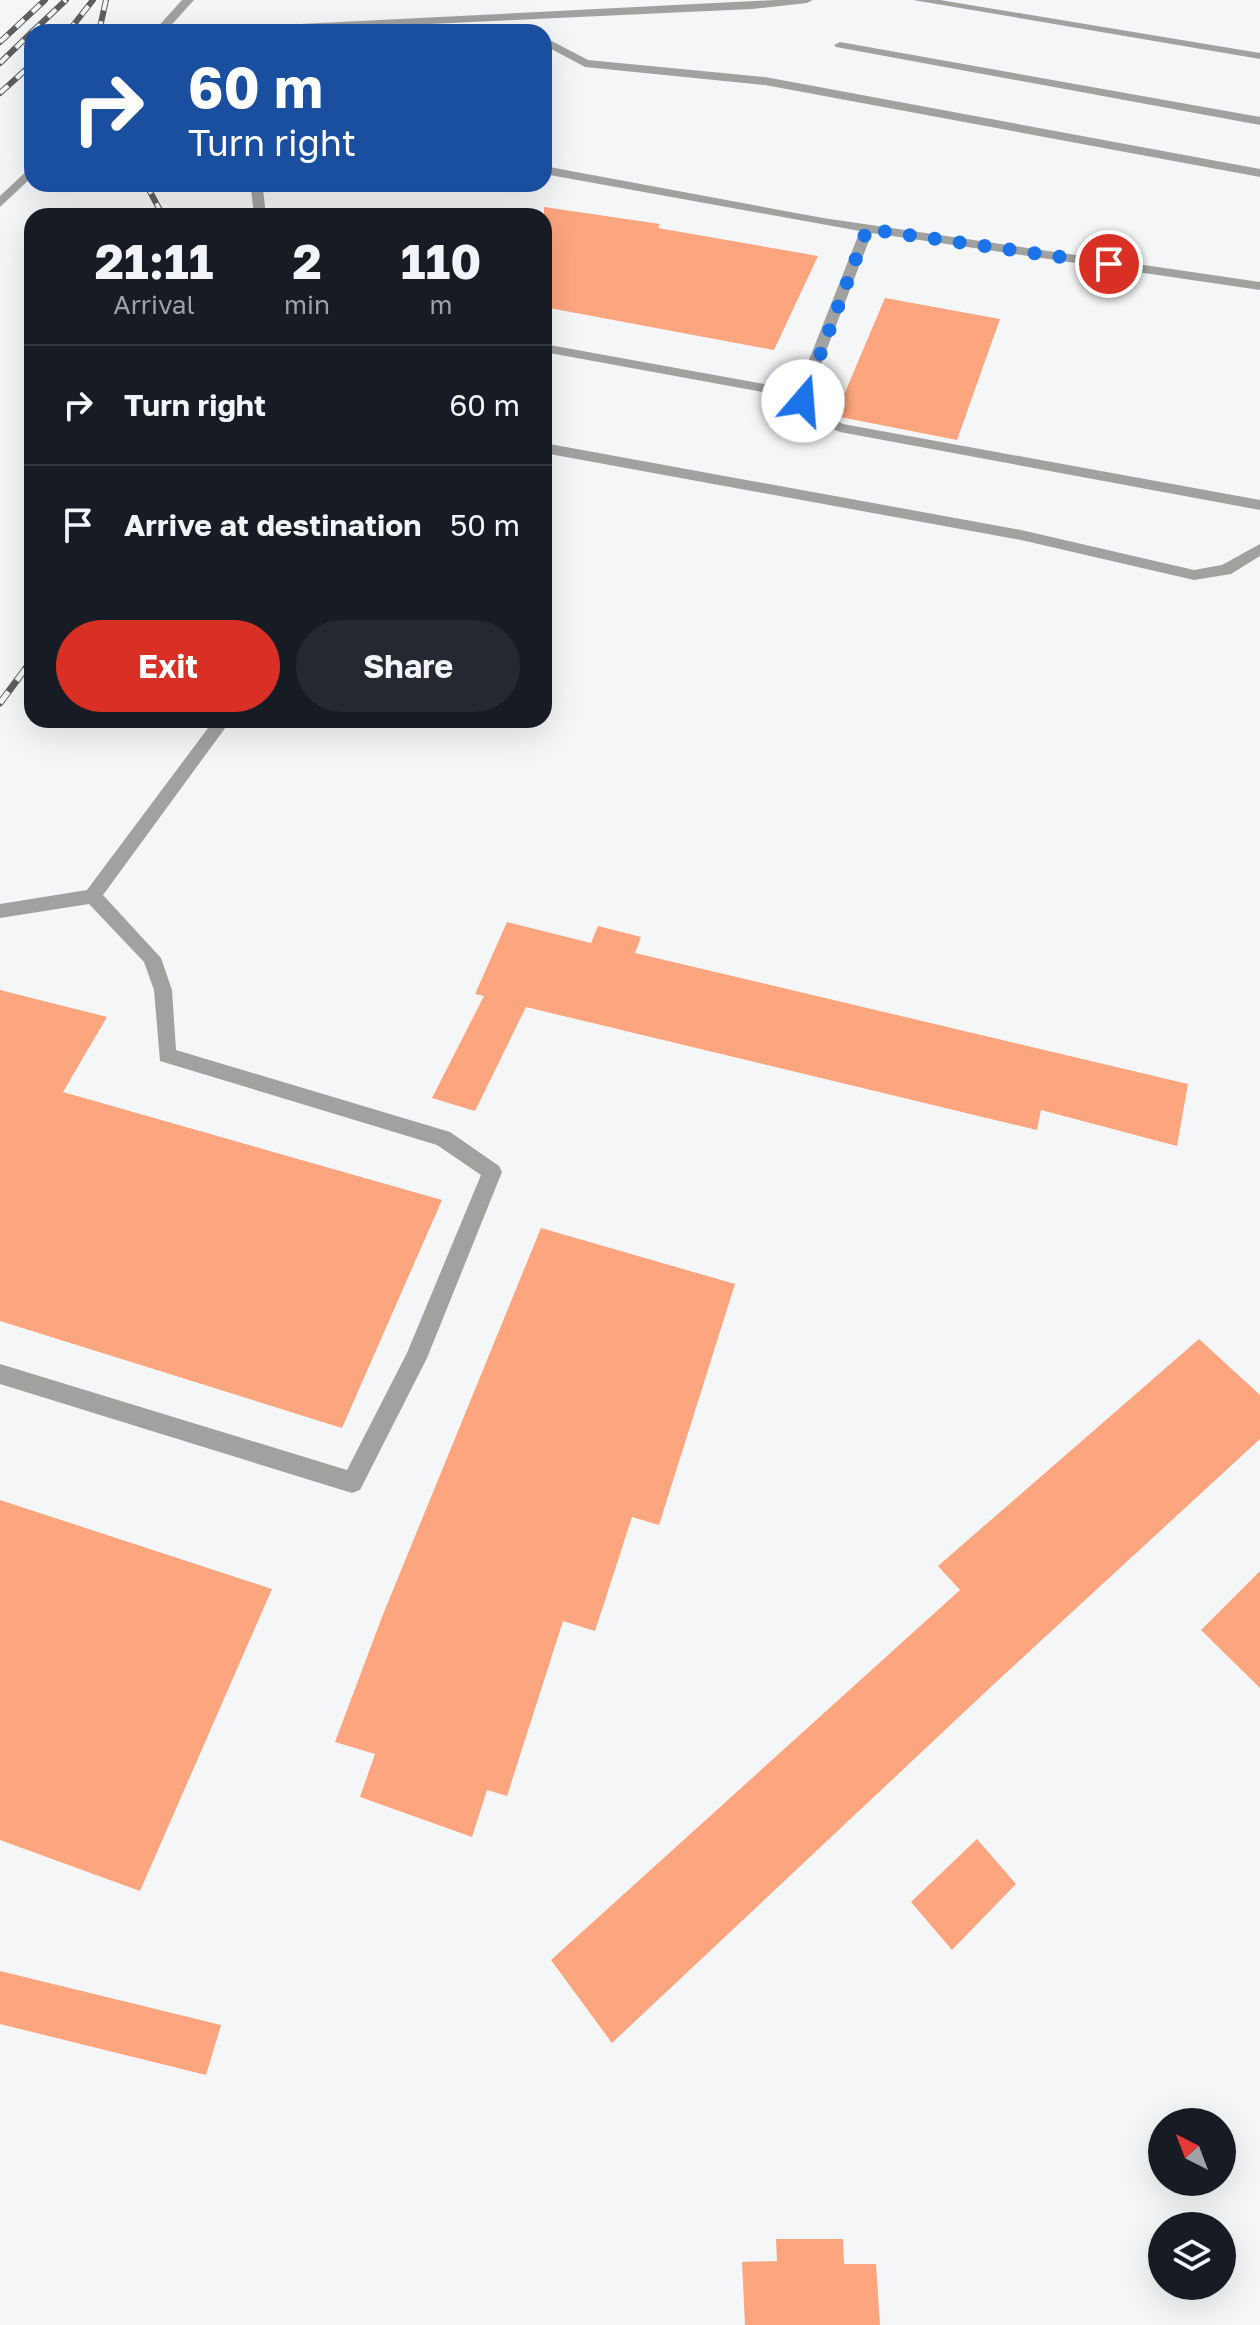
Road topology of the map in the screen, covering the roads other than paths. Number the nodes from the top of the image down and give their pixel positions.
1 (188, 0) edge
2 (807, 0) edge
3 (919, 0) edge
4 (504, 17) junction
5 (166, 24) edge
6 (361, 24) edge
7 (516, 24) edge
8 (552, 44) edge
9 (840, 45) dead end
10 (1260, 56) edge
11 (1260, 121) edge
12 (552, 171) edge
13 (1260, 173) edge
14 (24, 178) edge
15 (0, 203) edge
16 (867, 229) junction
17 (1260, 286) edge
18 (552, 349) edge
19 (802, 395) junction
20 (552, 449) edge
21 (1260, 505) edge
22 (1260, 549) edge
23 (217, 728) edge
24 (93, 896) junction
25 (0, 911) edge
26 (0, 1374) edge

1 - 5 street
2 - 4 street
3 - 10 street
4 - 6 street
4 - 7 street
8 - 13 street
9 - 11 street
12 - 16 street
14 - 15 street
16 - 17 street
16 - 19 street
18 - 19 street
19 - 21 street
20 - 22 street
23 - 24 street
24 - 25 street
24 - 26 street

